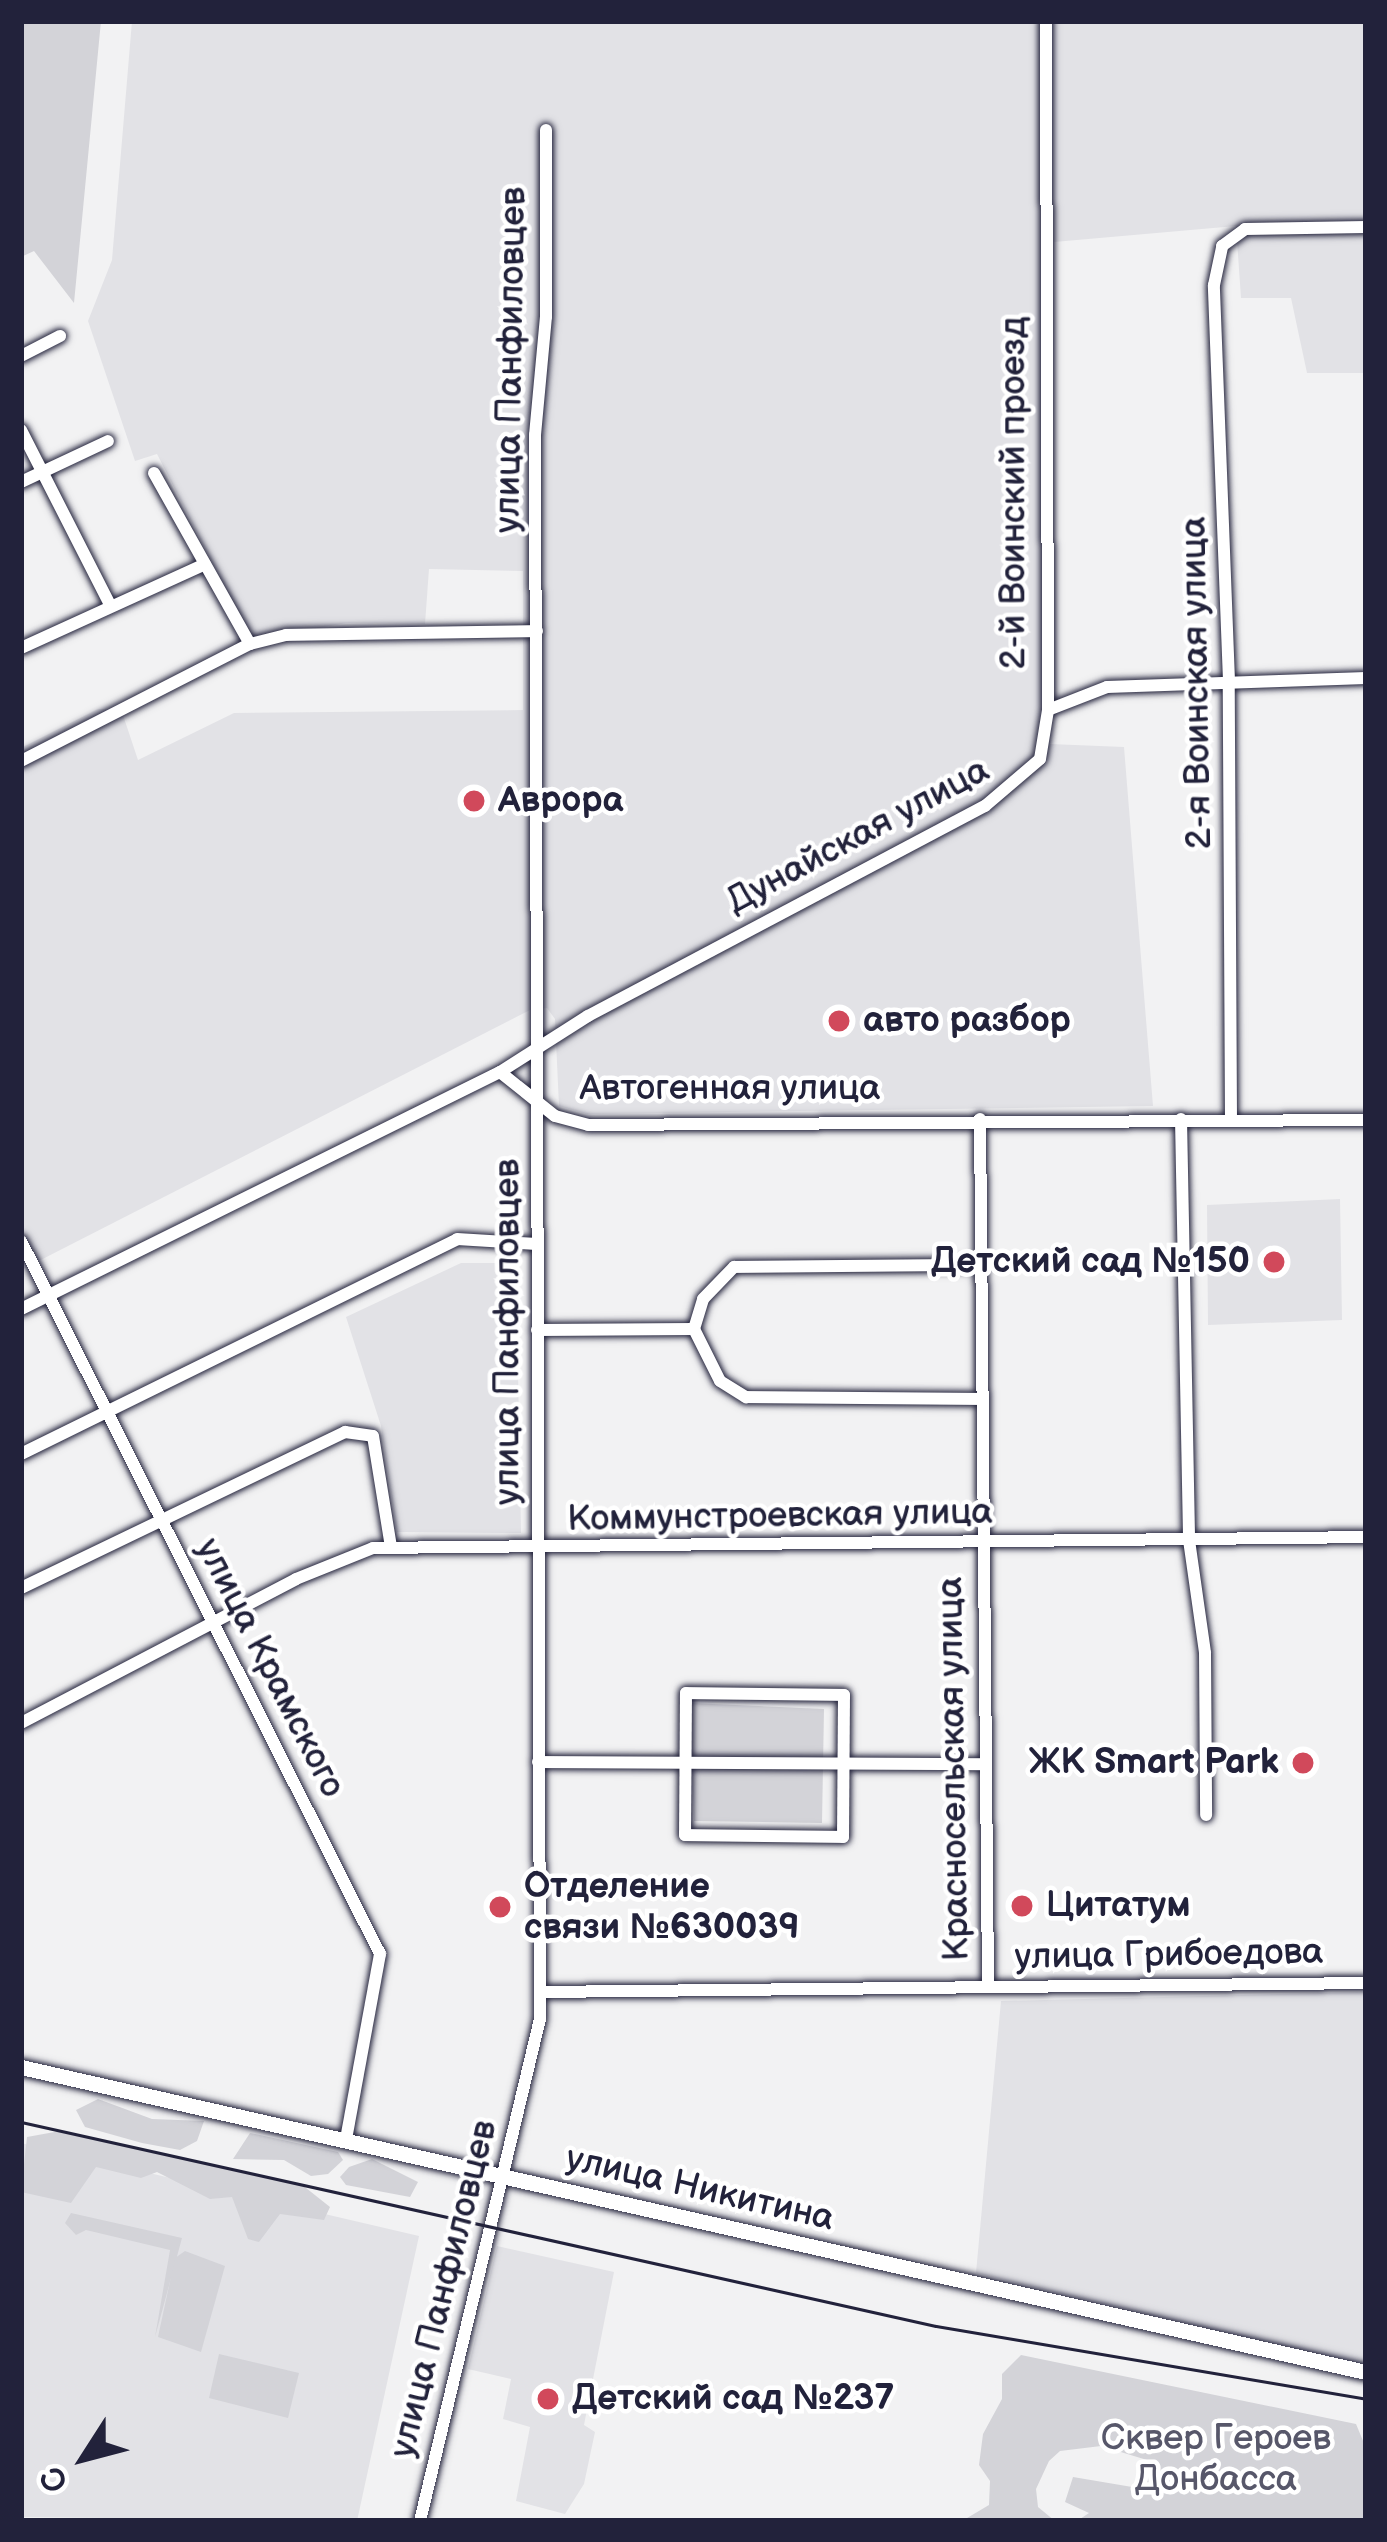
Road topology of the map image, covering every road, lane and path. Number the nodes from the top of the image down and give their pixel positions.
1 (1046, 21) edge
2 (545, 130) dead end
3 (1366, 226) edge
4 (60, 336) dead end
5 (21, 356) edge
6 (21, 430) edge
7 (108, 441) dead end
8 (43, 471) junction
9 (154, 472) dead end
10 (21, 482) edge
11 (205, 564) junction
12 (109, 603) junction
13 (537, 631) junction
14 (250, 644) junction
15 (21, 648) edge
16 (1366, 678) edge
17 (1229, 681) junction
18 (1048, 710) junction
19 (21, 761) edge
20 (542, 1044) junction
21 (500, 1072) junction
22 (542, 1103) junction
23 (980, 1119) junction
24 (1181, 1119) junction
25 (1231, 1119) junction
26 (1366, 1120) edge
27 (21, 1241) edge
28 (537, 1244) junction
29 (978, 1265) junction
30 (49, 1296) junction
31 (21, 1309) edge
32 (694, 1329) junction
33 (537, 1330) junction
34 (980, 1400) junction
35 (105, 1411) junction
36 (21, 1454) edge
37 (161, 1518) junction
38 (1366, 1537) edge
39 (1189, 1540) junction
40 (980, 1543) junction
41 (391, 1547) junction
42 (536, 1550) junction
43 (21, 1588) edge
44 (215, 1623) junction
45 (21, 1723) edge
46 (538, 1762) junction
47 (686, 1763) junction
48 (843, 1763) junction
49 (984, 1764) junction
50 (1206, 1815) dead end
51 (1366, 1983) edge
52 (988, 1987) junction
53 (540, 1992) junction
54 (21, 2067) edge
55 (346, 2140) junction
56 (502, 2175) junction
57 (1366, 2372) edge
58 (420, 2521) edge

1 - 18 street, 2-й Воинский проезд
2 - 13 street, улица Панфиловцев
3 - 17 street, 2-я Воинская улица
4 - 5 street
6 - 8 street
7 - 8 street
8 - 10 street
8 - 12 street
9 - 11 street
11 - 12 street
11 - 14 street
12 - 15 street
13 - 14 street
13 - 20 street, улица Панфиловцев
14 - 19 street
16 - 17 street
17 - 18 street
17 - 25 street, 2-я Воинская улица
18 - 20 street, Дунайская улица
20 - 21 street, Дунайская улица
20 - 22 street, улица Панфиловцев
21 - 22 street, Автогенная улица
21 - 30 street
22 - 23 street, Автогенная улица
22 - 28 street, улица Панфиловцев
23 - 24 street, Автогенная улица
23 - 29 street, Красносельская улица
24 - 25 street, Автогенная улица
24 - 39 street
25 - 26 street, Автогенная улица
27 - 30 street, улица Крамского
28 - 33 street, улица Панфиловцев
28 - 35 street
29 - 32 street
29 - 34 street, Красносельская улица
30 - 31 street
30 - 35 street, улица Крамского
32 - 33 street
32 - 34 street
33 - 42 street, улица Панфиловцев
34 - 40 street, Красносельская улица
35 - 36 street
35 - 37 street, улица Крамского
37 - 41 street
37 - 43 street
37 - 44 street, улица Крамского
38 - 39 street, Коммунстроевская улица
39 - 40 street, Коммунстроевская улица
39 - 50 street
40 - 42 street, Коммунстроевская улица
40 - 49 street, Красносельская улица
41 - 42 street, Коммунстроевская улица
41 - 44 street, Коммунстроевская улица
42 - 46 street, улица Панфиловцев
44 - 45 street, Коммунстроевская улица
44 - 55 street, улица Крамского
46 - 47 street
46 - 53 street, улица Панфиловцев
47 - 48 street
47 - 48 street
47 - 48 street
48 - 49 street
49 - 52 street, Красносельская улица
51 - 52 street, улица Грибоедова
52 - 53 street, улица Грибоедова
53 - 56 street, улица Панфиловцев
54 - 55 main road, улица Никитина
55 - 56 main road, улица Никитина
56 - 57 main road, улица Никитина
56 - 58 street, улица Панфиловцев

